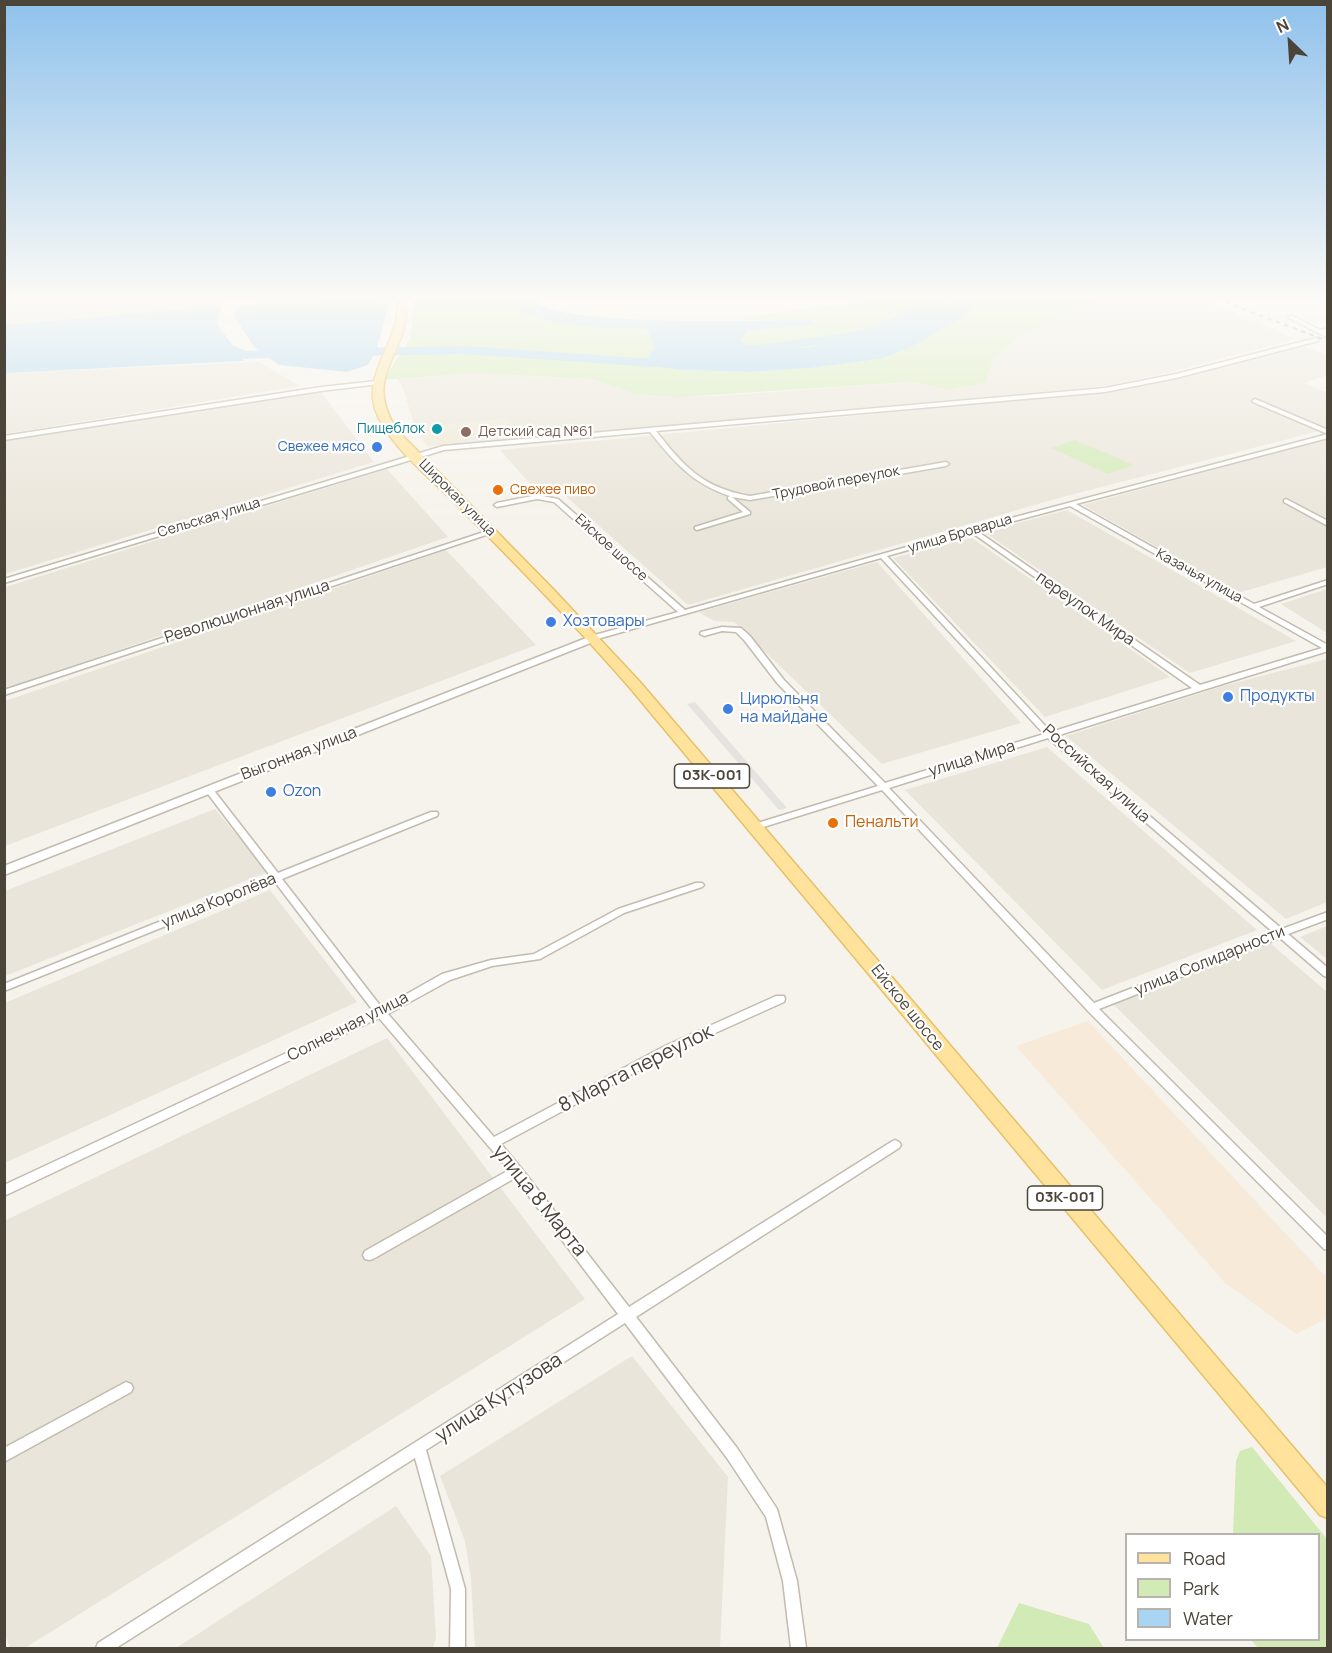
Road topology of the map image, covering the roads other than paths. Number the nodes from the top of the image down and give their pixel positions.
1 (380, 376) edge
2 (1175, 376) edge
3 (377, 383) junction
4 (1255, 401) dead end
5 (651, 429) junction
6 (1328, 434) edge
7 (4, 438) edge
8 (414, 455) junction
9 (946, 464) dead end
10 (725, 495) junction
11 (1286, 501) dead end
12 (1071, 504) junction
13 (497, 505) dead end
14 (1328, 524) edge
15 (698, 528) dead end
16 (972, 531) junction
17 (490, 532) junction
18 (883, 556) junction
19 (4, 581) edge
20 (1328, 582) edge
21 (1254, 606) junction
22 (684, 613) junction
23 (704, 634) dead end
24 (594, 638) junction
25 (1328, 648) edge
26 (1198, 688) junction
27 (4, 693) edge
28 (1050, 735) junction
29 (883, 786) junction
30 (209, 790) junction
31 (434, 814) dead end
32 (754, 827) junction
33 (4, 871) edge
34 (275, 878) junction
35 (699, 885) dead end
36 (1328, 915) edge
37 (1278, 932) junction
38 (1328, 974) edge
39 (4, 988) edge
40 (780, 999) dead end
41 (1092, 1008) junction
42 (381, 1013) junction
43 (493, 1143) junction
44 (895, 1144) dead end
45 (517, 1171) junction
46 (4, 1191) edge
47 (1328, 1245) edge
48 (369, 1255) dead end
49 (629, 1314) junction
50 (126, 1388) dead end
51 (419, 1449) junction
52 (4, 1456) edge
53 (1328, 1507) edge
54 (103, 1648) edge
55 (458, 1648) edge
56 (799, 1648) edge

1 - 3 main road
2 - 5 street, Сельская улица
3 - 7 street
3 - 8 main road, Широкая улица / 03К-001
4 - 6 street
5 - 8 street, Сельская улица
5 - 10 street, Трудовой переулок
6 - 12 street, улица Броварца
8 - 17 main road, Широкая улица / 03К-001
8 - 19 street, Сельская улица
9 - 10 street, Трудовой переулок
10 - 15 street, Трудовой переулок
11 - 14 street
12 - 16 street, улица Броварца
12 - 21 street, Казачья улица
13 - 22 street, Ейское шоссе
16 - 18 street, улица Броварца
16 - 26 street, переулок Мира
17 - 24 main road, Широкая улица / 03К-001
17 - 27 street, Революционная улица
18 - 22 street, улица Броварца
18 - 28 street, Российская улица
20 - 21 street
21 - 25 street, Казачья улица
22 - 24 street, улица Броварца
23 - 29 street
24 - 30 street, Выгонная улица
24 - 32 main road, Ейское шоссе / 03К-001
25 - 26 street, улица Мира
26 - 28 street, улица Мира
28 - 29 street, улица Мира
28 - 37 street, Российская улица
29 - 32 street, улица Мира
29 - 41 street
30 - 33 street, Выгонная улица
30 - 34 street, улица 8 Марта
31 - 34 street, улица Королёва
32 - 53 main road, Ейское шоссе / 03К-001
34 - 39 street, улица Королёва
34 - 42 street, улица 8 Марта
35 - 42 street, Солнечная улица
36 - 37 street, улица Солидарности
37 - 38 street, Российская улица
37 - 41 street, улица Солидарности
40 - 43 street, 8 Марта переулок
41 - 47 street
42 - 43 street, улица 8 Марта
42 - 46 street, Солнечная улица
43 - 45 street, улица 8 Марта
44 - 49 street, улица Кутузова
45 - 48 street
45 - 49 street, улица 8 Марта
49 - 51 street, улица Кутузова
49 - 56 street, улица 8 Марта
50 - 52 street
51 - 54 street, улица Кутузова
51 - 55 street

